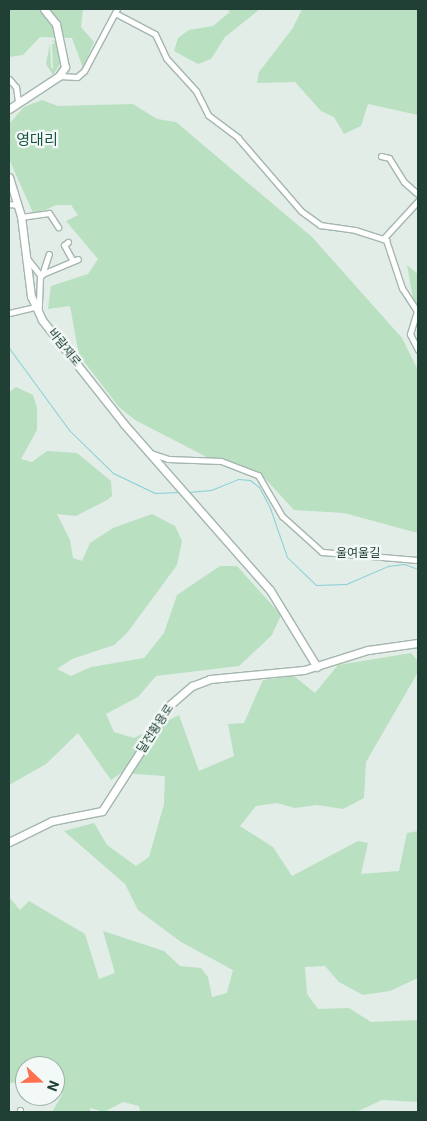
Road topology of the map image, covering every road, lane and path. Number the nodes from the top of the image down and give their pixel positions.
1 (44, 9) edge
2 (116, 11) edge
3 (58, 76) junction
4 (9, 79) edge
5 (18, 102) junction
6 (9, 110) edge
7 (382, 156) dead end
8 (9, 177) edge
9 (418, 194) edge
10 (418, 201) edge
11 (9, 204) edge
12 (18, 205) junction
13 (21, 217) junction
14 (58, 227) dead end
15 (383, 240) junction
16 (68, 242) dead end
17 (49, 254) dead end
18 (26, 257) junction
19 (41, 275) junction
20 (34, 307) junction
21 (9, 313) edge
22 (38, 314) junction
23 (418, 350) edge
24 (150, 452) junction
25 (418, 560) edge
26 (418, 643) edge
27 (317, 667) junction
28 (9, 842) edge

1 - 3 street
2 - 3 street
2 - 15 street
3 - 5 street
4 - 5 street
5 - 6 street
7 - 9 street
8 - 12 street, 바람재로
10 - 15 street
11 - 12 street
12 - 13 street, 바람재로
13 - 14 street
13 - 18 street, 바람재로
15 - 23 street
16 - 19 street
17 - 19 street
18 - 19 street
18 - 20 street, 바람재로
19 - 22 street
20 - 21 street
20 - 22 street, 바람재로
22 - 24 street, 바람재로
24 - 25 street, 울여울길
24 - 27 street, 바람재로
26 - 27 street, 달전황용로
27 - 28 street, 달전황용로

